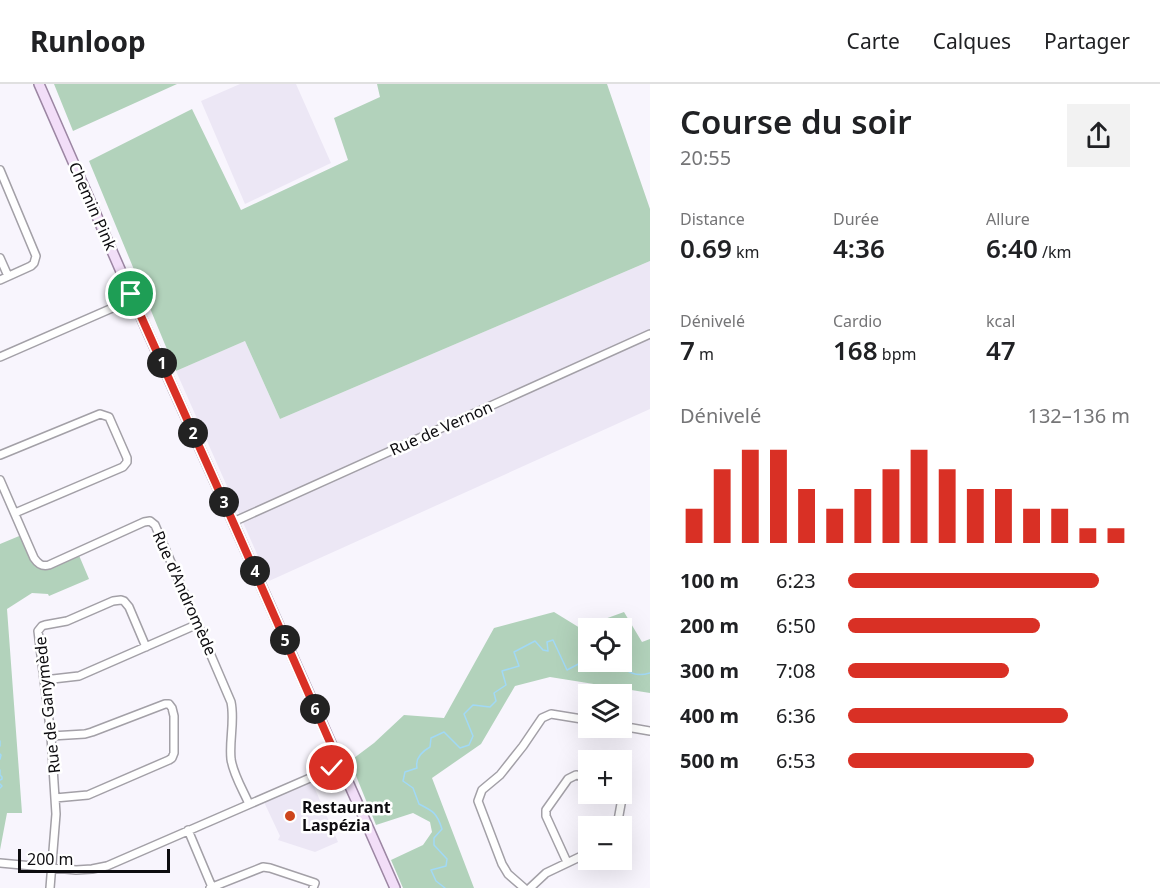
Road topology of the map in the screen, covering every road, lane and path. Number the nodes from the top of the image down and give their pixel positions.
1 (39, 84) edge
2 (0, 170) edge
3 (0, 258) edge
4 (8, 276) junction
5 (0, 280) edge
6 (133, 299) junction
7 (650, 334) edge
8 (0, 357) edge
9 (0, 455) edge
10 (0, 480) edge
11 (15, 513) junction
12 (233, 522) junction
13 (198, 624) junction
14 (146, 647) junction
15 (44, 680) junction
16 (578, 718) edge
17 (632, 728) edge
18 (650, 731) edge
19 (51, 736) junction
20 (340, 765) junction
21 (578, 775) edge
22 (56, 798) junction
23 (249, 804) junction
24 (188, 830) junction
25 (578, 857) edge
26 (567, 862) junction
27 (0, 863) edge
28 (51, 868) junction
29 (314, 885) edge
30 (50, 888) edge
31 (211, 888) edge
32 (394, 888) edge
33 (524, 888) edge
34 (530, 888) edge

1 - 6 main road, Chemin Pink
2 - 4 street
3 - 4 street
4 - 5 street
6 - 8 street
6 - 12 main road, Chemin Pink
7 - 12 street, Rue de Vernon
9 - 11 street
10 - 11 street, Rue d'Andromède
11 - 13 street, Rue d'Andromède
12 - 20 main road, Chemin Pink
13 - 14 street
13 - 23 street, Rue d'Andromède
14 - 15 street
14 - 15 street, Rue de Ganymède
15 - 19 street, Rue de Ganymède
16 - 33 street
17 - 18 street
19 - 22 street, Rue de Ganymède
19 - 22 street
20 - 23 street
20 - 32 main road, Chemin Pink
21 - 26 street
22 - 28 street, Rue de Ganymède
23 - 24 street
24 - 28 street
24 - 31 street
25 - 26 street
26 - 34 street
27 - 28 street
28 - 30 street, Rue de Ganymède
29 - 31 street

